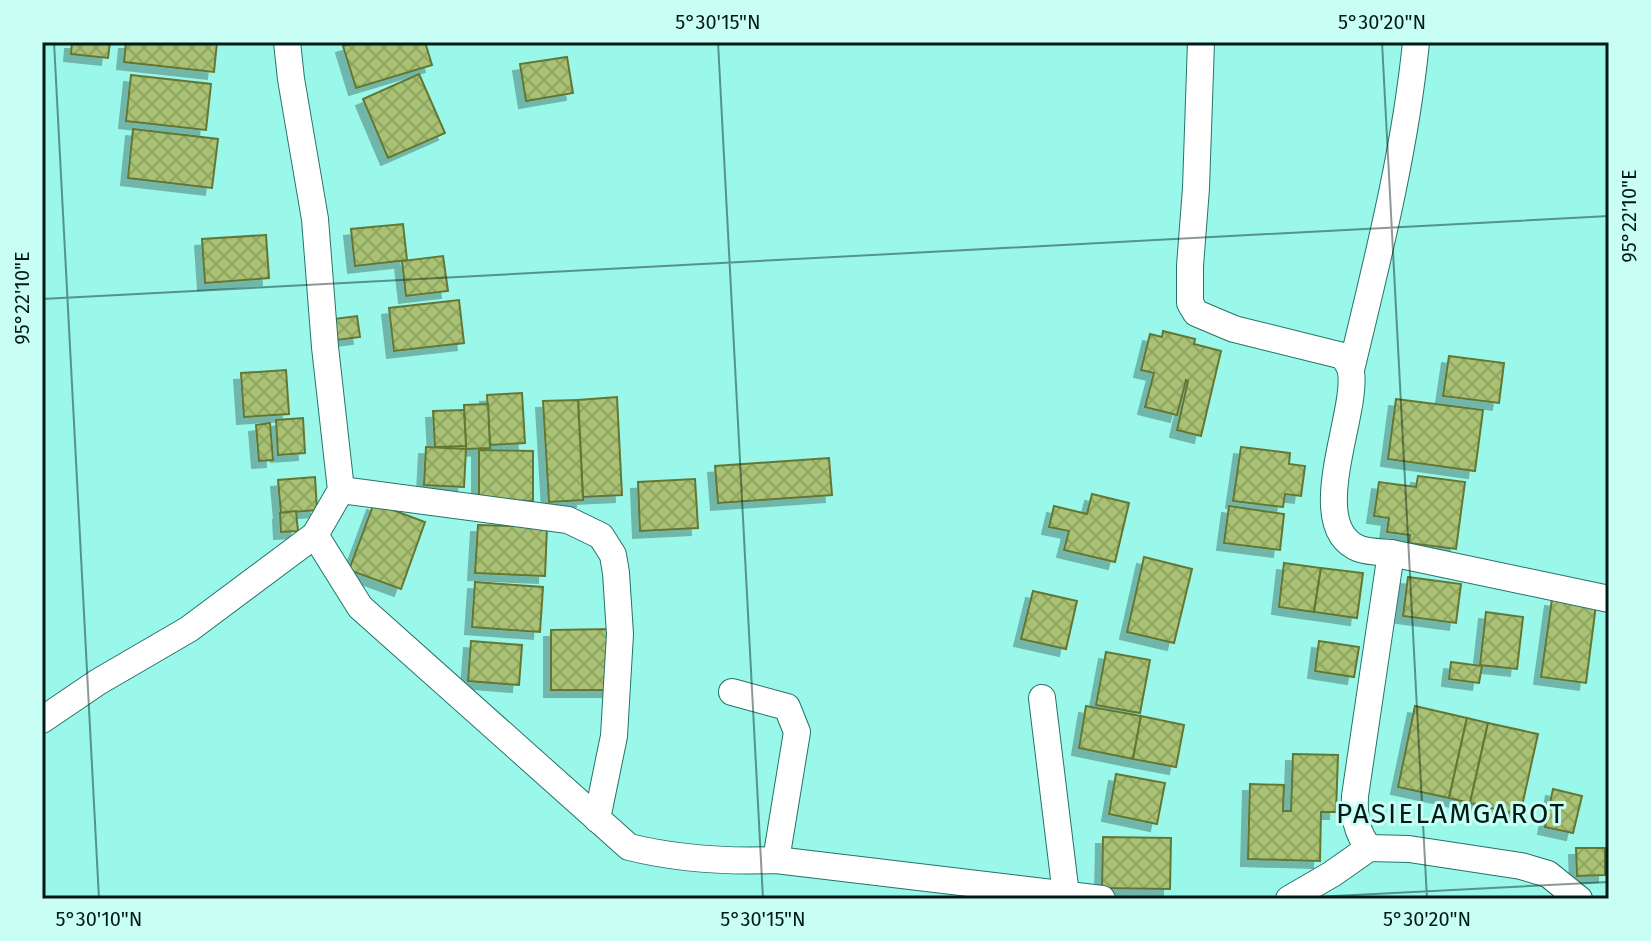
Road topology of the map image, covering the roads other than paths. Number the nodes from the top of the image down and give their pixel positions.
1 (287, 42) edge
2 (1201, 42) edge
3 (1416, 42) edge
4 (1351, 370) junction
5 (341, 490) junction
6 (315, 535) junction
7 (1391, 553) junction
8 (1609, 599) edge
9 (732, 692) dead end
10 (1042, 698) dead end
11 (42, 720) edge
12 (597, 819) junction
13 (1369, 848) junction
14 (776, 860) junction
15 (1066, 895) junction
16 (1102, 899) edge
17 (1289, 899) edge
18 (1579, 899) edge

1 - 5 street
2 - 4 street
3 - 4 street
4 - 7 street
5 - 6 street
5 - 12 street
6 - 11 street
6 - 12 street
7 - 8 street
7 - 13 street
9 - 14 street
10 - 15 street
12 - 14 street
13 - 17 street
13 - 18 street
14 - 15 street
15 - 16 street

